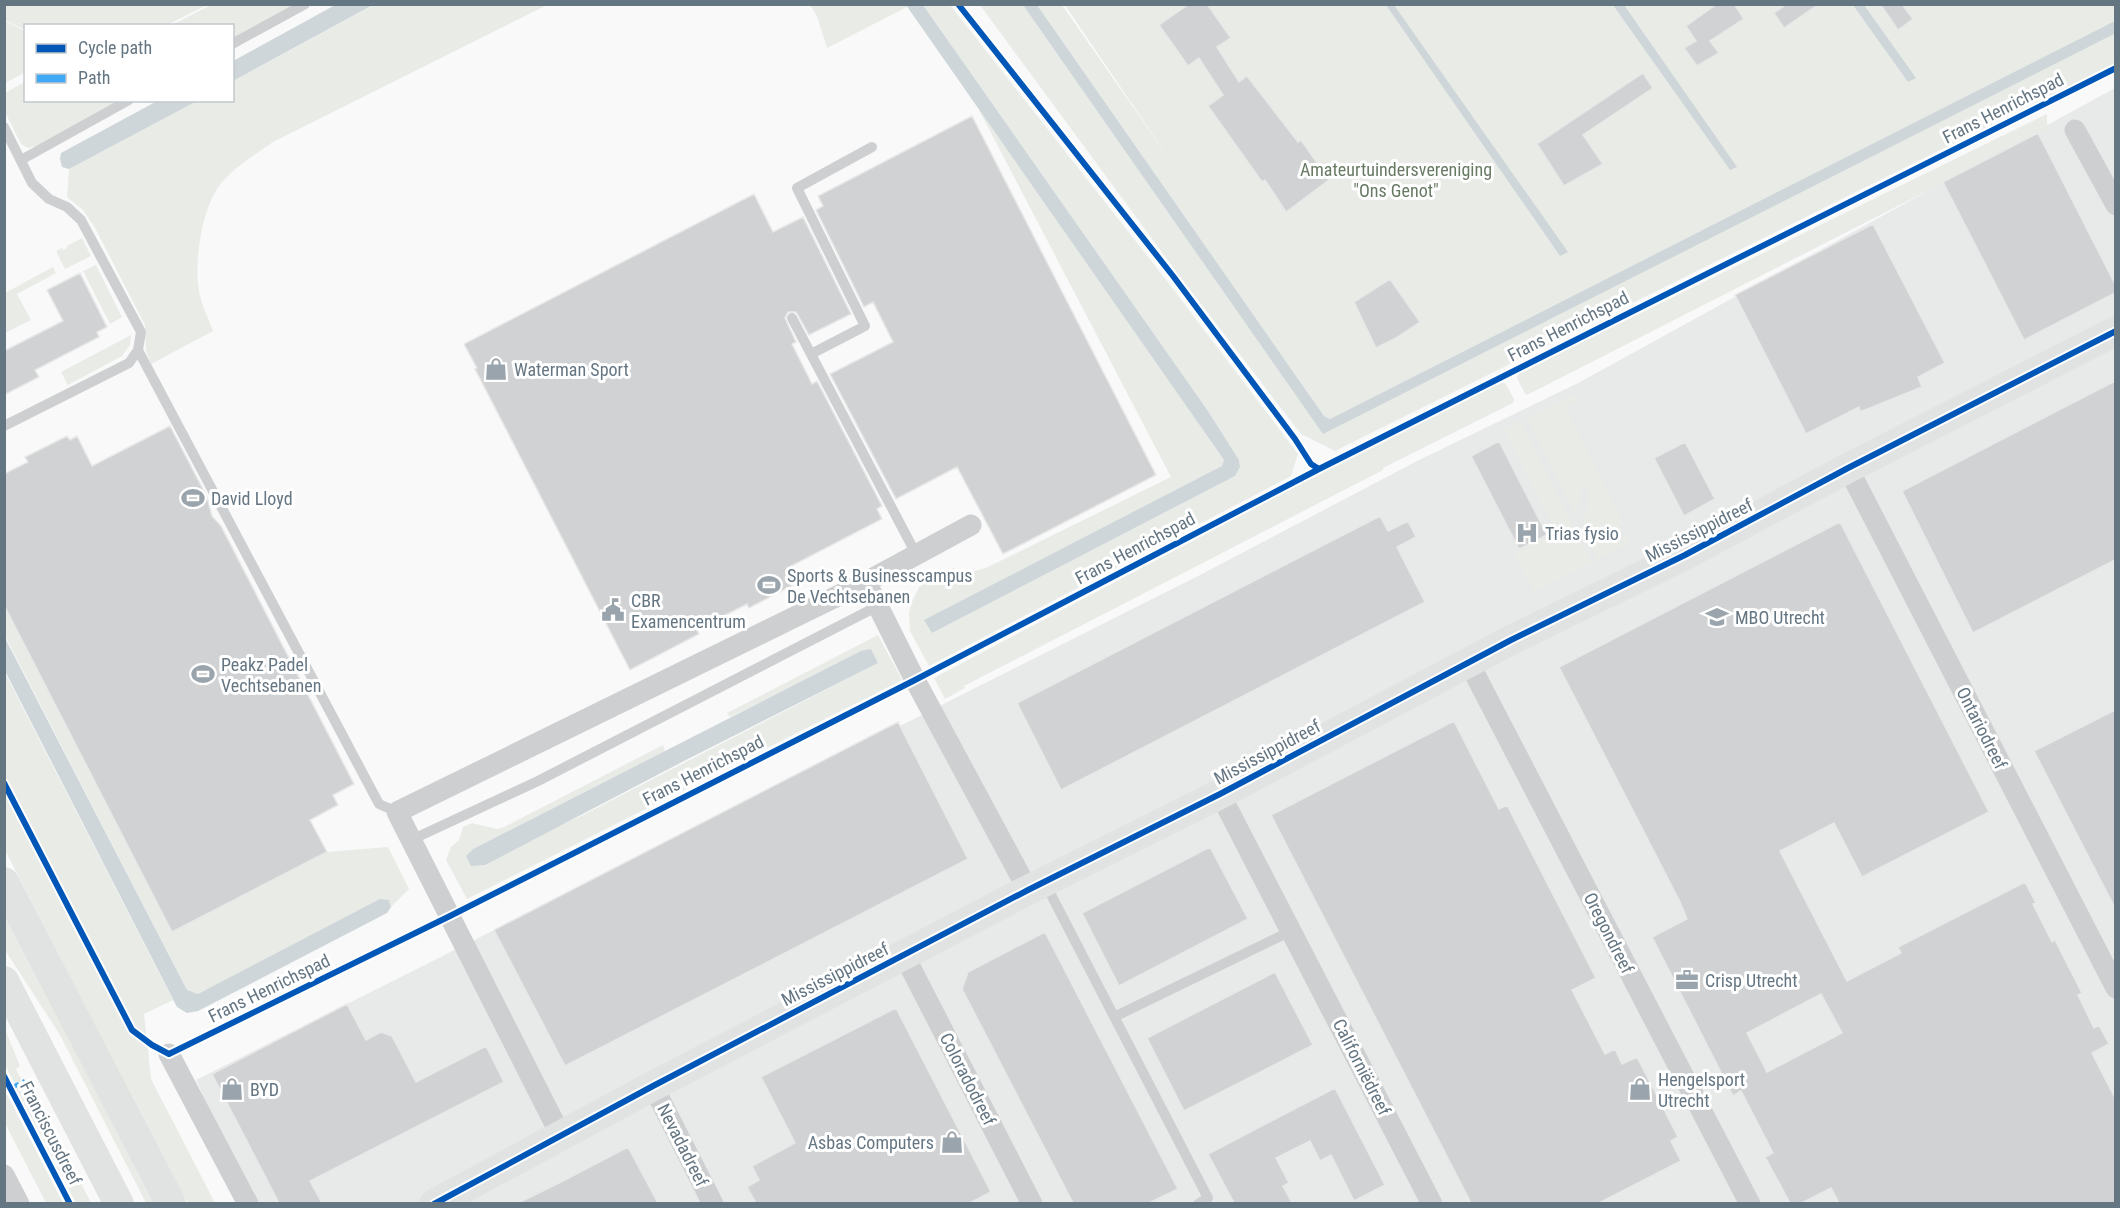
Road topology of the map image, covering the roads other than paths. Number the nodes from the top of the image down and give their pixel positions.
1 (305, 4) edge
2 (234, 43) edge
3 (125, 102) edge
4 (4, 127) edge
5 (2075, 130) dead end
6 (872, 147) dead end
7 (21, 160) junction
8 (2115, 205) edge
9 (792, 318) dead end
10 (2115, 331) edge
11 (138, 350) junction
12 (811, 354) junction
13 (4, 426) edge
14 (1848, 468) junction
15 (971, 525) dead end
16 (916, 554) junction
17 (866, 582) junction
18 (878, 606) junction
19 (1469, 663) junction
20 (1220, 794) junction
21 (398, 812) junction
22 (411, 840) junction
23 (4, 882) edge
24 (1036, 886) junction
25 (1291, 931) junction
26 (904, 955) junction
27 (4, 981) edge
28 (2115, 988) edge
29 (1114, 1017) junction
30 (169, 1054) dead end
31 (653, 1086) junction
32 (561, 1136) junction
33 (4, 1175) edge
34 (19, 1203) edge
35 (119, 1203) edge
36 (171, 1203) edge
37 (248, 1203) edge
38 (434, 1203) edge
39 (713, 1203) edge
40 (1032, 1203) edge
41 (1198, 1203) edge
42 (1432, 1203) edge
43 (1750, 1203) edge

1 - 2 lane
3 - 7 lane
4 - 7 lane
5 - 8 street
6 - 12 lane
7 - 11 lane
9 - 12 lane
10 - 14 street, Mississippidreef
11 - 13 lane
11 - 21 lane
12 - 16 lane
14 - 19 street, Mississippidreef
14 - 28 street, Ontariodreef
15 - 16 street
16 - 17 street
17 - 18 street
17 - 21 street
18 - 22 lane
18 - 24 street
19 - 20 street, Mississippidreef
19 - 43 street, Oregondreef
20 - 24 street, Mississippidreef
20 - 25 street, Californiëdreef
21 - 22 street
22 - 32 street
23 - 36 street
24 - 26 street, Mississippidreef
24 - 29 lane
25 - 29 lane
25 - 42 street, Californiëdreef
26 - 31 street, Mississippidreef
26 - 40 street, Coloradodreef
27 - 35 street, Franciscusdreef
29 - 41 lane
30 - 37 street
31 - 32 street, Mississippidreef
31 - 39 street, Nevadadreef
32 - 38 street, Mississippidreef
33 - 34 street

